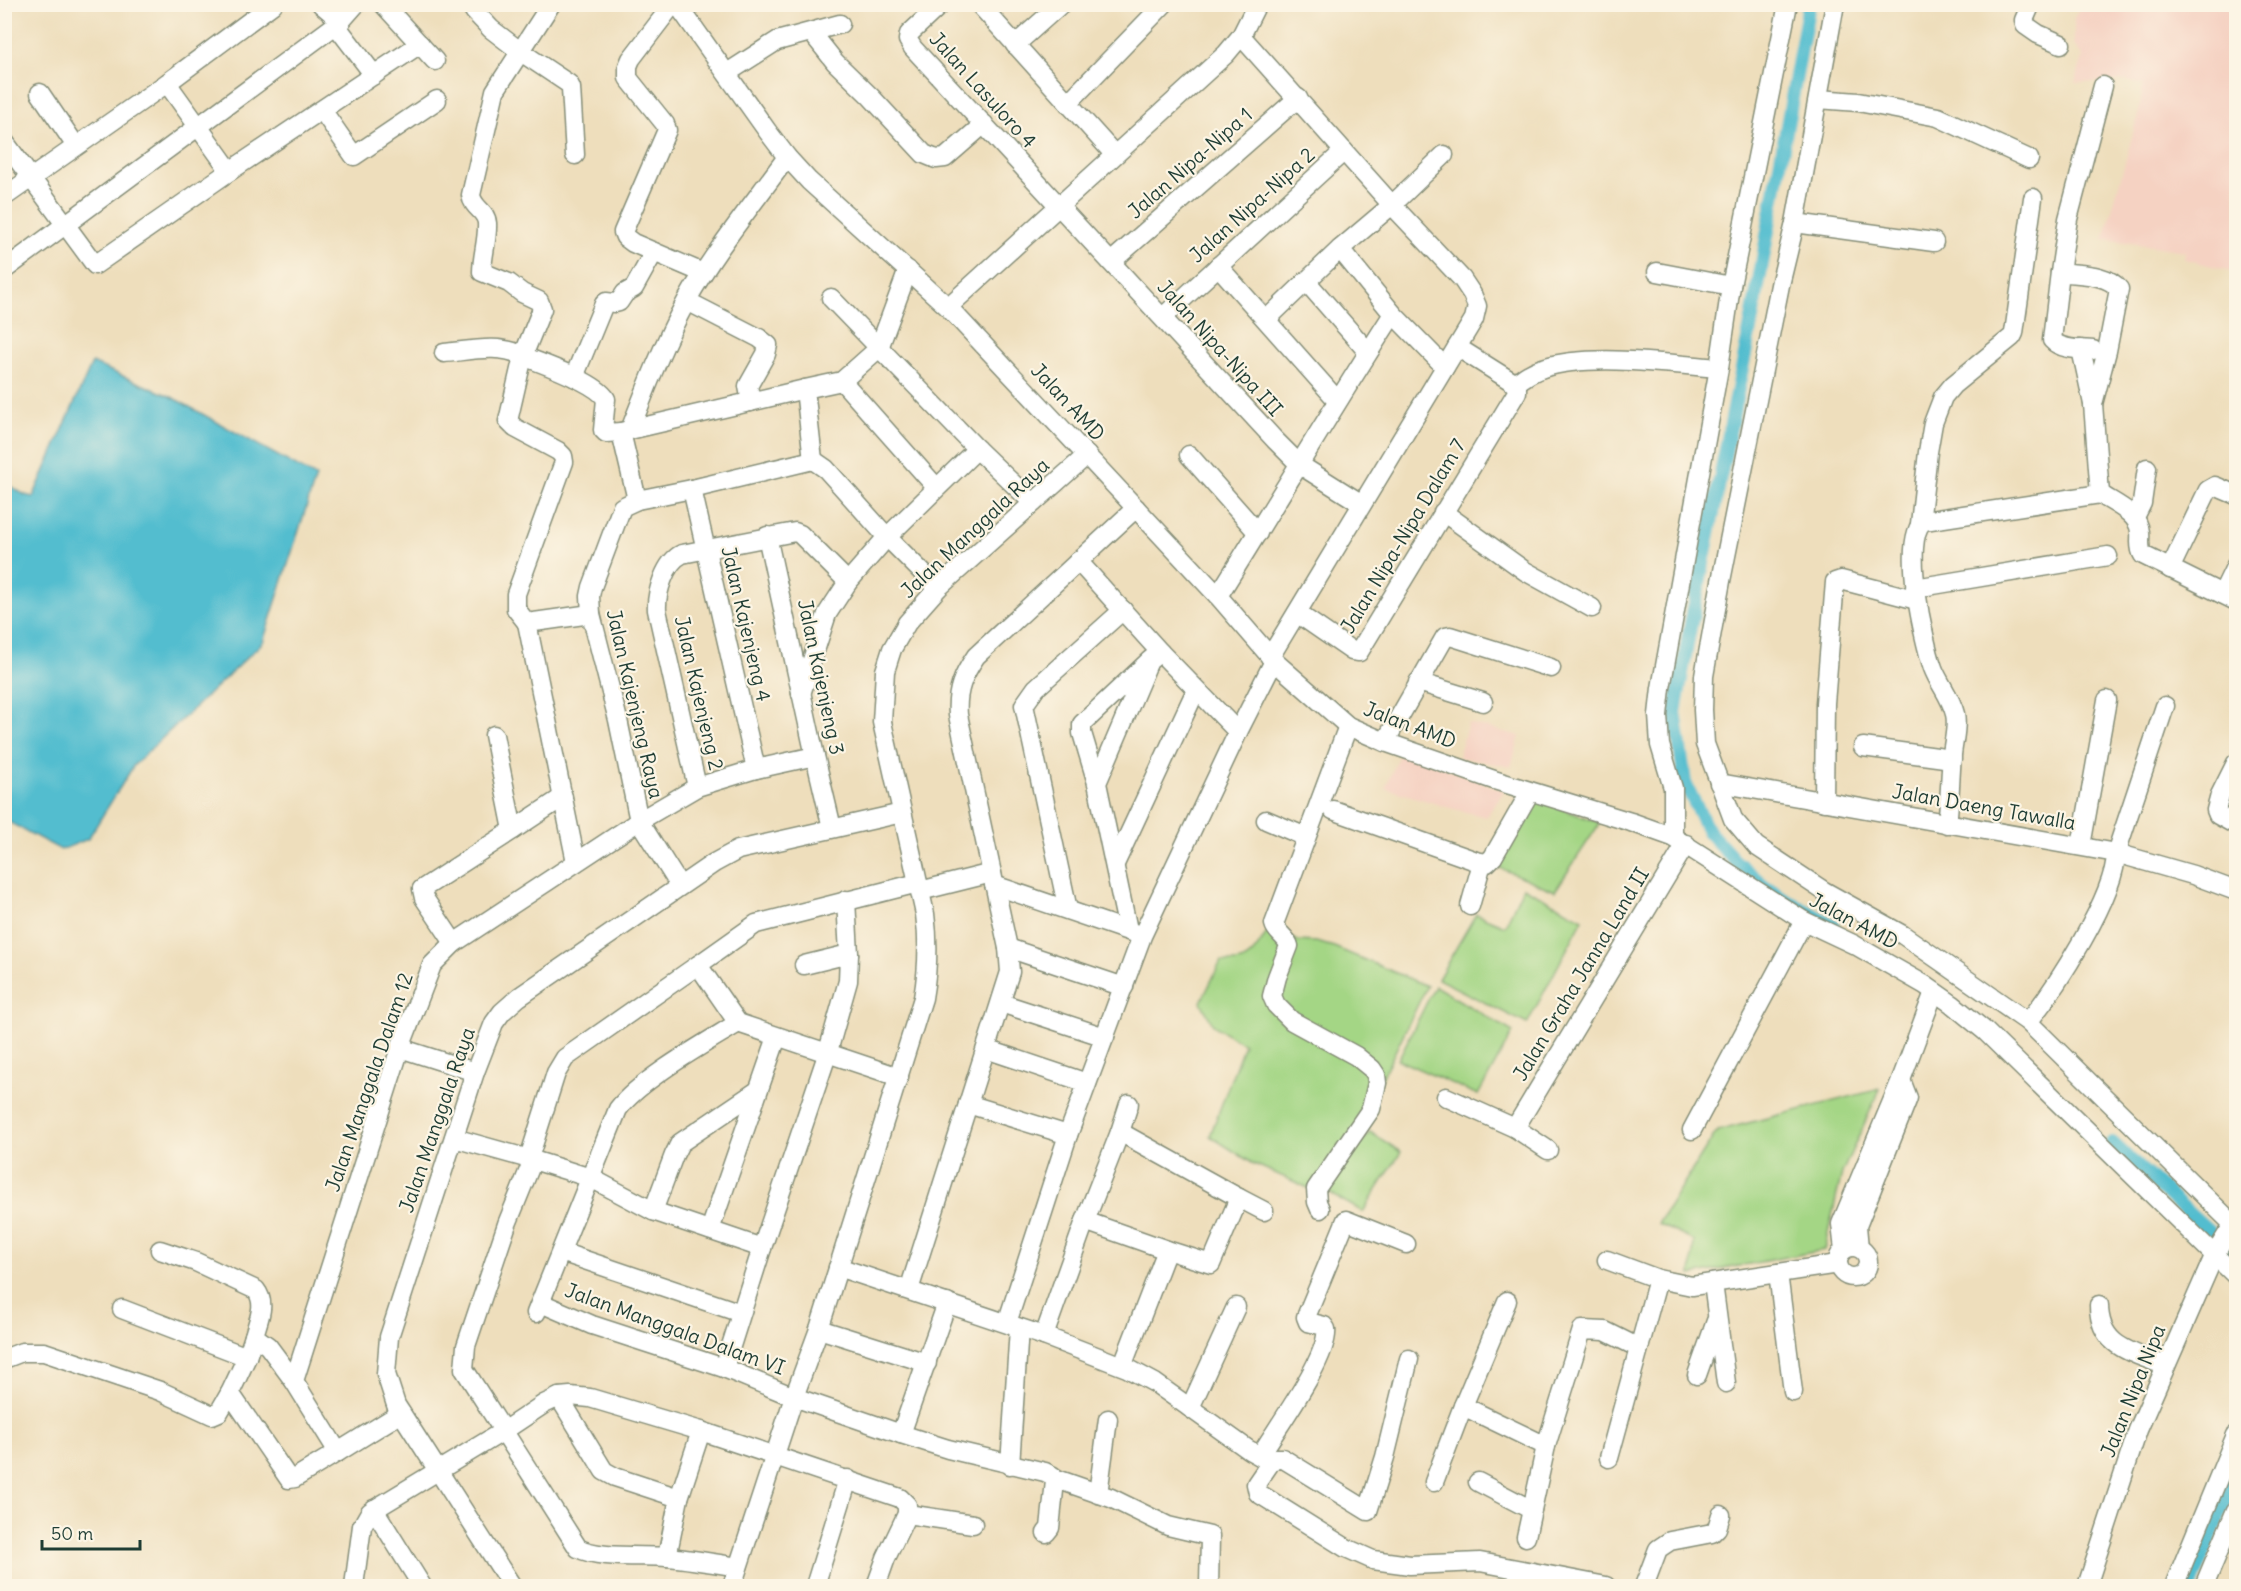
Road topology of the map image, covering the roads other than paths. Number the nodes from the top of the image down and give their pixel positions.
1 (273, 4) edge
2 (321, 4) edge
3 (356, 4) edge
4 (383, 4) edge
5 (551, 4) edge
6 (675, 4) edge
7 (941, 4) edge
8 (979, 4) edge
9 (1061, 4) edge
10 (1164, 4) edge
11 (1257, 4) edge
12 (1788, 4) edge
13 (1835, 4) edge
14 (2031, 4) edge
15 (474, 11) dead end
16 (338, 22) junction
17 (840, 24) dead end
18 (812, 33) junction
19 (1241, 36) junction
20 (420, 44) junction
21 (2061, 44) dead end
22 (1016, 45) junction
23 (521, 52) junction
24 (435, 60) dead end
25 (727, 73) junction
26 (374, 75) junction
27 (167, 83) junction
28 (2103, 86) dead end
29 (40, 93) dead end
30 (1298, 98) junction
31 (1818, 99) junction
32 (437, 100) dead end
33 (1068, 103) junction
34 (321, 110) junction
35 (984, 124) junction
36 (197, 126) junction
37 (4, 141) edge
38 (76, 146) junction
39 (1344, 151) junction
40 (575, 154) dead end
41 (1114, 154) junction
42 (1444, 155) dead end
43 (787, 157) junction
44 (2029, 159) dead end
45 (230, 171) junction
46 (31, 177) junction
47 (4, 197) edge
48 (2033, 198) dead end
49 (1392, 205) junction
50 (1057, 207) junction
51 (67, 223) junction
52 (1795, 223) junction
53 (1934, 242) dead end
54 (1340, 249) junction
55 (654, 252) junction
56 (1111, 262) junction
57 (1218, 266) junction
58 (4, 270) edge
59 (908, 270) junction
60 (1657, 272) dead end
61 (2060, 272) junction
62 (703, 273) junction
63 (1306, 281) junction
64 (1731, 286) junction
65 (831, 298) dead end
66 (687, 301) junction
67 (948, 308) junction
68 (1393, 314) junction
69 (1163, 317) junction
70 (1267, 318) junction
71 (879, 348) junction
72 (1457, 348) junction
73 (2081, 349) junction
74 (2107, 351) junction
75 (1368, 352) junction
76 (444, 353) dead end
77 (523, 357) junction
78 (1445, 367) junction
79 (1719, 368) junction
80 (574, 377) junction
81 (842, 381) junction
82 (1513, 382) junction
83 (805, 389) junction
84 (1337, 400) junction
85 (751, 402) junction
86 (2093, 404) junction
87 (626, 431) junction
88 (977, 449) junction
89 (1087, 455) junction
90 (1189, 455) dead end
91 (813, 460) junction
92 (1300, 465) junction
93 (2147, 468) dead end
94 (936, 487) junction
95 (692, 489) junction
96 (2100, 494) junction
97 (2236, 495) edge
98 (637, 500) junction
99 (1033, 503) junction
100 (1362, 504) junction
101 (1136, 508) junction
102 (1443, 512) junction
103 (2134, 517) junction
104 (1920, 524) junction
105 (1258, 533) junction
106 (767, 536) junction
107 (887, 537) junction
108 (706, 549) junction
109 (2108, 556) dead end
110 (1078, 561) junction
111 (2236, 565) edge
112 (2170, 569) junction
113 (848, 582) junction
114 (938, 588) junction
115 (1916, 594) junction
116 (1218, 596) junction
117 (2229, 597) edge
118 (1592, 608) dead end
119 (1123, 610) junction
120 (1297, 613) junction
121 (591, 614) junction
122 (527, 623) junction
123 (1154, 657) junction
124 (1272, 659) junction
125 (1551, 668) dead end
126 (1418, 682) junction
127 (1196, 690) junction
128 (801, 694) junction
129 (2107, 700) dead end
130 (1483, 702) dead end
131 (2165, 706) dead end
132 (1348, 726) junction
133 (1238, 732) junction
134 (494, 735) dead end
135 (1386, 742) junction
136 (1863, 747) dead end
137 (814, 756) junction
138 (1952, 759) junction
139 (2236, 763) edge
140 (756, 769) junction
141 (1097, 783) junction
142 (1719, 783) junction
143 (697, 787) junction
144 (1530, 792) junction
145 (562, 797) junction
146 (1824, 802) junction
147 (1333, 810) dead end
148 (902, 813) junction
149 (1266, 820) dead end
150 (639, 821) junction
151 (1947, 824) junction
152 (2236, 825) edge
153 (832, 828) junction
154 (513, 830) junction
155 (1306, 837) junction
156 (1679, 840) junction
157 (2081, 846) junction
158 (2116, 853) junction
159 (576, 862) junction
160 (1482, 863) junction
161 (1115, 864) junction
162 (993, 879) junction
163 (680, 886) junction
164 (919, 887) junction
165 (2236, 891) edge
166 (846, 900) junction
167 (1470, 906) dead end
168 (1068, 910) junction
169 (1804, 921) junction
170 (1135, 933) junction
171 (454, 943) junction
172 (1008, 948) junction
173 (849, 954) junction
174 (698, 965) junction
175 (804, 965) dead end
176 (1124, 987) junction
177 (1934, 992) junction
178 (1001, 1003) junction
179 (2028, 1022) junction
180 (738, 1023) junction
181 (777, 1037) junction
182 (1105, 1037) junction
183 (400, 1048) junction
184 (986, 1049) junction
185 (827, 1055) junction
186 (476, 1072) junction
187 (899, 1077) junction
188 (1087, 1083) junction
189 (757, 1091) junction
190 (1446, 1097) dead end
191 (968, 1104) junction
192 (1129, 1104) dead end
193 (1515, 1128) junction
194 (1692, 1130) dead end
195 (1120, 1132) junction
196 (1068, 1135) junction
197 (454, 1138) junction
198 (1548, 1150) dead end
199 (531, 1159) junction
200 (591, 1178) junction
201 (1239, 1198) junction
202 (1320, 1209) dead end
203 (653, 1211) junction
204 (1264, 1211) dead end
205 (1085, 1221) junction
206 (2235, 1225) edge
207 (710, 1230) junction
208 (1406, 1244) dead end
209 (762, 1248) junction
210 (160, 1250) dead end
211 (1167, 1250) junction
212 (2217, 1251) junction
213 (561, 1252) junction
214 (1607, 1260) dead end
215 (838, 1267) junction
216 (1778, 1273) junction
217 (2236, 1276) edge
218 (1658, 1279) junction
219 (1713, 1283) junction
220 (909, 1290) junction
221 (1507, 1301) dead end
222 (947, 1303) junction
223 (2099, 1305) dead end
224 (1236, 1307) dead end
225 (122, 1309) dead end
226 (741, 1313) junction
227 (1717, 1316) junction
228 (1647, 1319) junction
229 (1013, 1326) junction
230 (819, 1329) junction
231 (254, 1336) junction
232 (1044, 1336) junction
233 (1617, 1337) junction
234 (1639, 1348) junction
235 (247, 1357) junction
236 (4, 1359) edge
237 (1125, 1359) dead end
238 (1409, 1359) dead end
239 (927, 1363) junction
240 (2166, 1366) junction
241 (724, 1368) junction
242 (1697, 1375) dead end
243 (294, 1381) junction
244 (1725, 1383) dead end
245 (1793, 1392) dead end
246 (230, 1393) junction
247 (559, 1397) junction
248 (794, 1397) junction
249 (1463, 1406) junction
250 (1190, 1408) junction
251 (401, 1413) junction
252 (1108, 1419) dead end
253 (701, 1431) junction
254 (502, 1432) junction
255 (901, 1434) junction
256 (2236, 1435) edge
257 (1546, 1446) junction
258 (338, 1452) junction
259 (775, 1456) junction
260 (1610, 1458) dead end
261 (1265, 1459) junction
262 (1010, 1465) junction
263 (436, 1470) junction
264 (1054, 1478) junction
265 (848, 1479) junction
266 (1434, 1482) dead end
267 (1478, 1482) dead end
268 (1098, 1494) junction
269 (679, 1498) junction
270 (374, 1509) junction
271 (1532, 1510) junction
272 (2236, 1510) edge
273 (907, 1514) junction
274 (1721, 1515) dead end
275 (973, 1524) dead end
276 (1048, 1531) dead end
277 (1526, 1537) dead end
278 (667, 1557) junction
279 (738, 1567) junction
280 (1567, 1582) edge
281 (354, 1587) edge
282 (422, 1587) edge
283 (512, 1587) edge
284 (732, 1587) edge
285 (815, 1587) edge
286 (876, 1587) edge
287 (1209, 1587) edge
288 (1606, 1587) edge
289 (1644, 1587) edge
290 (2087, 1587) edge
291 (2174, 1587) edge
292 (2204, 1587) edge

1 - 27 street
2 - 16 street
3 - 16 street
4 - 20 street
5 - 23 street
6 - 25 street, Jalan AMD
6 - 55 street
7 - 35 street, Jalan Lasuloro 4
8 - 22 street
9 - 22 street
10 - 33 street
11 - 19 street
12 - 64 street
13 - 31 street
14 - 21 street
15 - 23 street
16 - 26 street
16 - 36 street
17 - 18 street
18 - 25 street
18 - 35 street
19 - 30 street
19 - 41 street
20 - 24 street
20 - 26 street
22 - 33 street
23 - 40 street
23 - 77 street
25 - 43 street, Jalan AMD
26 - 34 street
27 - 36 street
27 - 38 street
28 - 61 street
29 - 38 street
30 - 39 street
30 - 56 street, Jalan Nipa-Nipa 1
31 - 44 street
31 - 52 street
32 - 34 street
33 - 41 street
34 - 45 street
35 - 50 street, Jalan Lasuloro 4
36 - 45 street
36 - 51 street
37 - 46 street
38 - 46 street
39 - 49 street
39 - 57 street, Jalan Nipa-Nipa 2
41 - 50 street
42 - 49 street
43 - 59 street, Jalan AMD
43 - 62 street
45 - 51 street
46 - 47 street
46 - 51 street
48 - 104 street
49 - 54 street
49 - 72 street
50 - 56 street, Jalan Nipa-Nipa III
50 - 67 street
51 - 58 street
52 - 53 street
52 - 142 street
54 - 63 street
54 - 68 street
55 - 62 street
55 - 80 street
56 - 69 street, Jalan Nipa-Nipa III
57 - 69 street, Jalan Nipa-Nipa 2
57 - 70 street
59 - 67 street, Jalan AMD
59 - 71 street
60 - 64 street
61 - 73 street
61 - 74 street
62 - 66 street
63 - 70 street
63 - 75 street
64 - 79 street
65 - 71 street
66 - 85 street
66 - 87 street
67 - 89 street, Jalan AMD
68 - 75 street
68 - 78 street
69 - 92 street, Jalan Nipa-Nipa III
70 - 84 street
71 - 81 street
71 - 88 street
72 - 78 street
72 - 82 street
73 - 74 street
73 - 86 street
74 - 86 street
75 - 84 street
76 - 77 street
77 - 80 street
77 - 122 street
78 - 100 street
79 - 82 street
79 - 156 street
80 - 87 street
81 - 83 street
81 - 94 street
82 - 102 street, Jalan Nipa-Nipa Dalam 7
83 - 85 street
83 - 91 street
84 - 92 street
85 - 87 street
86 - 96 street
87 - 98 street
88 - 94 street
88 - 99 street
89 - 99 street, Jalan Manggala Raya
89 - 101 street, Jalan AMD
90 - 105 street
91 - 95 street
91 - 107 street
92 - 100 street, Jalan Nipa-Nipa III
92 - 105 street
93 - 103 street
94 - 107 street
95 - 98 street
95 - 108 street, Jalan Kajenjeng 4
96 - 103 street
96 - 104 street
97 - 112 street
98 - 121 street, Jalan Kajenjeng Raya
99 - 114 street, Jalan Manggala Raya
100 - 120 street
101 - 110 street
101 - 116 street, Jalan AMD
102 - 118 street
102 - 120 street, Jalan Nipa-Nipa Dalam 7
103 - 112 street
104 - 115 street
105 - 116 street
106 - 108 street, Jalan Kajenjeng 2
106 - 113 street, Jalan Kajenjeng 2
106 - 128 street, Jalan Kajenjeng 3
107 - 113 street
107 - 114 street
108 - 140 street, Jalan Kajenjeng 4
108 - 143 street, Jalan Kajenjeng 2
109 - 115 street
110 - 119 street
110 - 162 street
111 - 117 street
112 - 117 street
113 - 128 street
114 - 148 street, Jalan Manggala Raya
115 - 138 street
115 - 146 street
116 - 124 street, Jalan AMD
119 - 123 street
119 - 168 street
120 - 124 street
121 - 122 street
121 - 150 street, Jalan Kajenjeng Raya
122 - 145 street
123 - 127 street
123 - 141 street
123 - 141 street
124 - 132 street, Jalan AMD
124 - 133 street
125 - 126 street
126 - 130 street
126 - 135 street
127 - 133 street
127 - 161 street
128 - 137 street, Jalan Kajenjeng 3
129 - 157 street
131 - 158 street
132 - 135 street, Jalan AMD
132 - 155 street
133 - 170 street
134 - 154 street
135 - 144 street, Jalan AMD
136 - 138 street
137 - 140 street, Jalan Manggala Dalam 12
137 - 153 street, Jalan Kajenjeng 3
138 - 151 street
139 - 152 street
140 - 143 street, Jalan Manggala Dalam 12
141 - 161 street
142 - 146 street, Jalan Daeng Tawalla
142 - 179 street
143 - 150 street, Jalan Manggala Dalam 12
144 - 156 street, Jalan AMD
144 - 160 street
145 - 154 street
145 - 159 street
146 - 151 street, Jalan Daeng Tawalla
147 - 160 street
148 - 153 street, Jalan Manggala Raya
148 - 164 street, Jalan Manggala Raya
149 - 155 street
150 - 159 street, Jalan Manggala Dalam 12
150 - 163 street, Jalan Kajenjeng Raya
151 - 157 street, Jalan Daeng Tawalla
153 - 163 street, Jalan Manggala Raya
154 - 171 street
155 - 202 street
156 - 169 street, Jalan AMD
156 - 193 street, Jalan Graha Janna Land II
157 - 158 street, Jalan Daeng Tawalla
158 - 165 street, Jalan Daeng Tawalla
158 - 179 street
159 - 171 street, Jalan Manggala Dalam 12
160 - 167 street
161 - 170 street
162 - 164 street
162 - 168 street
162 - 172 street
163 - 186 street, Jalan Manggala Raya
164 - 166 street
164 - 187 street, Jalan Manggala Raya
166 - 173 street
166 - 174 street
168 - 170 street
169 - 177 street, Jalan AMD
169 - 194 street
170 - 176 street
171 - 183 street, Jalan Manggala Dalam 12
172 - 176 street
172 - 178 street
173 - 175 street
173 - 185 street
174 - 180 street
174 - 199 street
176 - 182 street
177 - 212 street, Jalan AMD
177 - 216 street
178 - 182 street
178 - 184 street
179 - 206 street
180 - 181 street
180 - 200 street
181 - 185 street
181 - 189 street
182 - 188 street
183 - 186 street
183 - 243 street, Jalan Manggala Dalam 12
184 - 188 street
184 - 191 street
185 - 187 street
185 - 209 street
186 - 197 street, Jalan Manggala Raya
187 - 215 street, Jalan Manggala Raya
188 - 196 street
189 - 203 street
189 - 207 street
190 - 193 street
191 - 196 street
191 - 220 street
192 - 195 street
193 - 198 street
195 - 201 street
195 - 205 street
196 - 229 street
197 - 199 street
197 - 251 street, Jalan Manggala Raya
199 - 200 street
199 - 254 street
200 - 203 street
200 - 213 street
201 - 204 street
201 - 211 street
203 - 207 street
205 - 211 street
205 - 232 street
206 - 212 street, Jalan Nipa Nipa
207 - 209 street
208 - 261 street
209 - 226 street
210 - 231 street
211 - 237 street
212 - 217 street, Jalan AMD
212 - 240 street, Jalan Nipa Nipa
213 - 226 street
213 - 241 street, Jalan Manggala Dalam VI
214 - 218 street
215 - 220 street
215 - 230 street, Jalan Manggala Raya
216 - 219 street
216 - 245 street
218 - 219 street
218 - 228 street
219 - 227 street
220 - 222 street
221 - 249 street
222 - 229 street
222 - 239 street
223 - 240 street
224 - 250 street
225 - 235 street
226 - 241 street
227 - 242 street
227 - 244 street
228 - 233 street
228 - 234 street
229 - 232 street
229 - 262 street
230 - 239 street
230 - 248 street, Jalan Manggala Raya
231 - 235 street
231 - 243 street
232 - 250 street
233 - 234 street
233 - 257 street
234 - 260 street
235 - 246 street
236 - 246 street
238 - 261 street
239 - 255 street
240 - 290 street, Jalan Nipa Nipa
241 - 248 street, Jalan Manggala Dalam VI
243 - 258 street
246 - 258 street
247 - 253 street
247 - 254 street
247 - 269 street
248 - 255 street, Jalan Manggala Dalam VI
248 - 259 street, Jalan Manggala Raya
249 - 257 street
249 - 266 street
250 - 261 street
251 - 258 street
251 - 263 street, Jalan Manggala Raya
252 - 268 street
253 - 259 street
253 - 269 street
254 - 263 street
254 - 278 street
255 - 262 street, Jalan Manggala Dalam VI
256 - 291 street
257 - 271 street
259 - 265 street
259 - 279 street, Jalan Manggala Raya
261 - 280 street
262 - 264 street, Jalan Manggala Dalam VI
263 - 270 street
263 - 283 street, Jalan Manggala Raya
264 - 268 street, Jalan Manggala Dalam VI
264 - 276 street
265 - 273 street
265 - 285 street
267 - 271 street
268 - 287 street, Jalan Manggala Dalam VI
269 - 278 street
270 - 281 street
270 - 282 street
271 - 277 street
272 - 292 street
273 - 275 street
273 - 286 street
274 - 289 street
278 - 279 street
279 - 284 street, Jalan Manggala Raya
280 - 288 street

